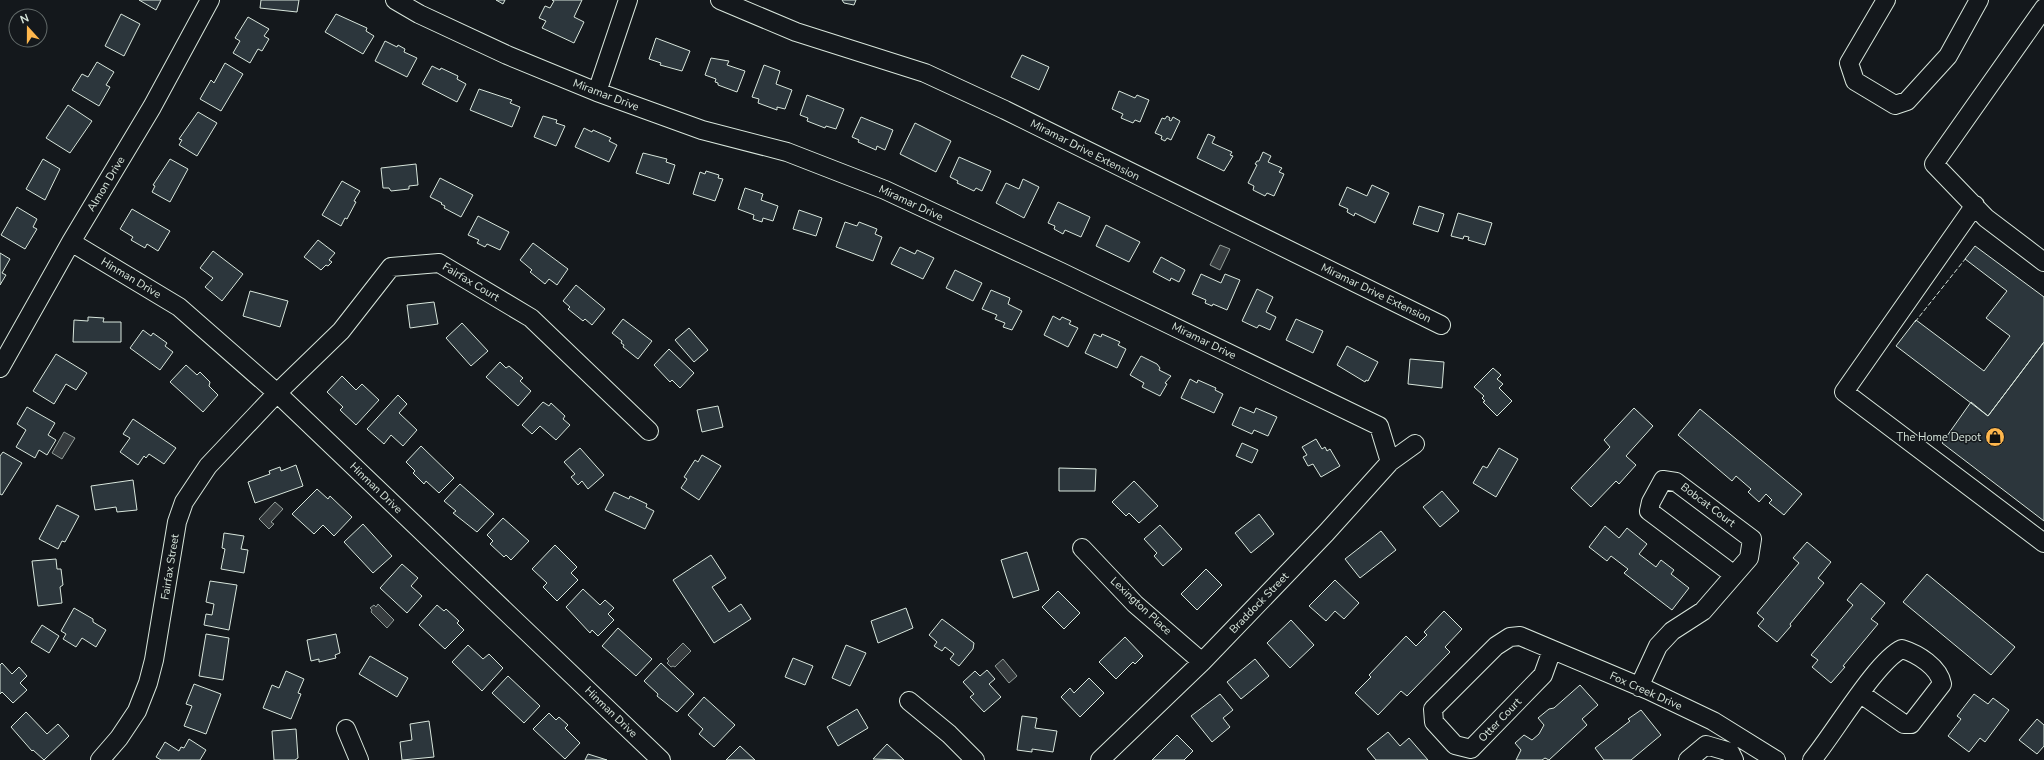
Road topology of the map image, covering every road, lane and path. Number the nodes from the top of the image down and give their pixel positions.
1 (210, 0) edge
2 (395, 0) edge
3 (628, 0) edge
4 (720, 0) edge
5 (1886, 0) edge
6 (1979, 0) edge
7 (423, 7) edge
8 (2044, 8) edge
9 (597, 92) junction
10 (1974, 205) junction
11 (71, 242) junction
12 (2044, 262) edge
13 (1441, 325) dead end
14 (0, 368) edge
15 (277, 393) junction
16 (648, 431) dead end
17 (1415, 444) dead end
18 (1390, 462) junction
19 (2044, 543) edge
20 (1082, 548) dead end
21 (1734, 575) junction
22 (1510, 637) joint
23 (1552, 650) junction
24 (1202, 662) junction
25 (1639, 687) junction
26 (1861, 694) junction
27 (909, 701) dead end
28 (346, 729) dead end
29 (1735, 750) edge
30 (100, 760) edge
31 (359, 760) edge
32 (661, 760) edge
33 (975, 760) edge
34 (1100, 760) edge
35 (1688, 760) edge
36 (1776, 760) edge
37 (1812, 760) edge

1 - 11 street, Almon Drive
2 - 7 street, Miramar Drive
3 - 9 street
4 - 13 street, Miramar Drive Extension
5 - 6 street
7 - 9 street, Miramar Drive
8 - 10 street
9 - 18 street, Miramar Drive
10 - 12 street
10 - 19 street
11 - 14 street, Almon Drive
11 - 15 street, Hinman Drive
15 - 16 street, Fairfax Court
15 - 30 street, Fairfax Street
15 - 32 street, Hinman Drive
17 - 18 street, Braddock Street
18 - 24 street, Braddock Street
20 - 24 street, Lexington Place
21 - 21 street, Bobcat Court
21 - 25 street, Bobcat Court
22 - 23 street, Fox Creek Drive
22 - 23 street, Otter Court
23 - 25 street, Fox Creek Drive
24 - 34 street, Braddock Street
25 - 29 street, Fox Creek Drive
26 - 26 street
26 - 37 street
27 - 33 street
28 - 31 street
29 - 35 street
29 - 36 street, Fox Creek Drive

